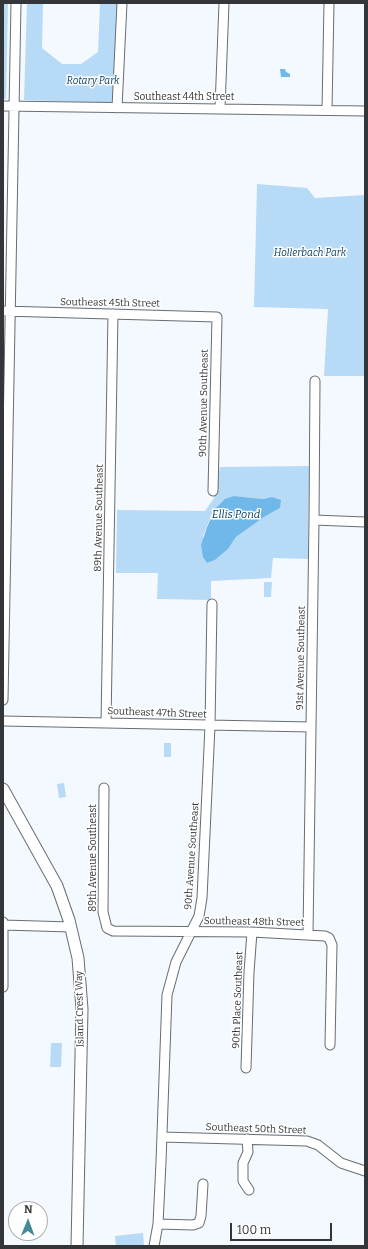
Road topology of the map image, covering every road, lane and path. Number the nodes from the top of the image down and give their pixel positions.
1 (16, 3) edge
2 (122, 3) edge
3 (224, 3) edge
4 (329, 3) edge
5 (3, 106) edge
6 (14, 106) junction
7 (117, 108) junction
8 (220, 108) junction
9 (326, 110) junction
10 (365, 111) edge
11 (8, 223) edge
12 (7, 311) edge
13 (113, 314) junction
14 (217, 316) joint
15 (314, 381) dead end
16 (213, 490) dead end
17 (5, 516) edge
18 (314, 520) junction
19 (365, 522) edge
20 (212, 604) dead end
21 (3, 700) edge
22 (3, 720) edge
23 (106, 723) junction
24 (210, 726) junction
25 (311, 728) junction
26 (104, 788) dead end
27 (3, 789) edge
28 (3, 924) edge
29 (71, 927) junction
30 (107, 928) joint
31 (192, 932) junction
32 (252, 932) junction
33 (308, 934) junction
34 (3, 988) edge
35 (330, 1045) dead end
36 (246, 1068) dead end
37 (162, 1137) junction
38 (247, 1139) junction
39 (365, 1172) edge
40 (203, 1184) dead end
41 (249, 1190) dead end
42 (158, 1224) junction
43 (77, 1246) edge
44 (154, 1246) edge

1 - 6 street
2 - 7 street
3 - 8 street
4 - 9 street
5 - 6 street, Southeast 44th Street
6 - 7 street, Southeast 44th Street
6 - 11 street
7 - 8 street, Southeast 44th Street
8 - 9 street, Southeast 44th Street
9 - 10 street, Southeast 44th Street
11 - 12 street
12 - 13 street, Southeast 45th Street
12 - 17 street
13 - 14 street, Southeast 45th Street
13 - 23 street, 89th Avenue Southeast
14 - 16 street, 90th Avenue Southeast
15 - 18 street, 91st Avenue Southeast
17 - 21 street
18 - 19 street
18 - 25 street, 91st Avenue Southeast
20 - 24 street, 90th Avenue Southeast
22 - 23 street, Southeast 47th Street
23 - 24 street, Southeast 47th Street
24 - 25 street, Southeast 47th Street
24 - 31 street, 90th Avenue Southeast
25 - 33 street, 91st Avenue Southeast
26 - 30 street, 89th Avenue Southeast
27 - 29 main road, Island Crest Way
28 - 29 street
28 - 34 street
29 - 43 main road, Island Crest Way
30 - 31 street, Southeast 48th Street
31 - 32 street, Southeast 48th Street
31 - 37 street, 90th Avenue Southeast
32 - 33 street, Southeast 48th Street
32 - 36 street, 90th Place Southeast
33 - 35 street, Southeast 48th Street
37 - 38 street, Southeast 50th Street
37 - 42 street, 90th Avenue Southeast
38 - 39 street, Southeast 50th Street
38 - 41 street
40 - 42 street
42 - 44 street, 90th Avenue Southeast

